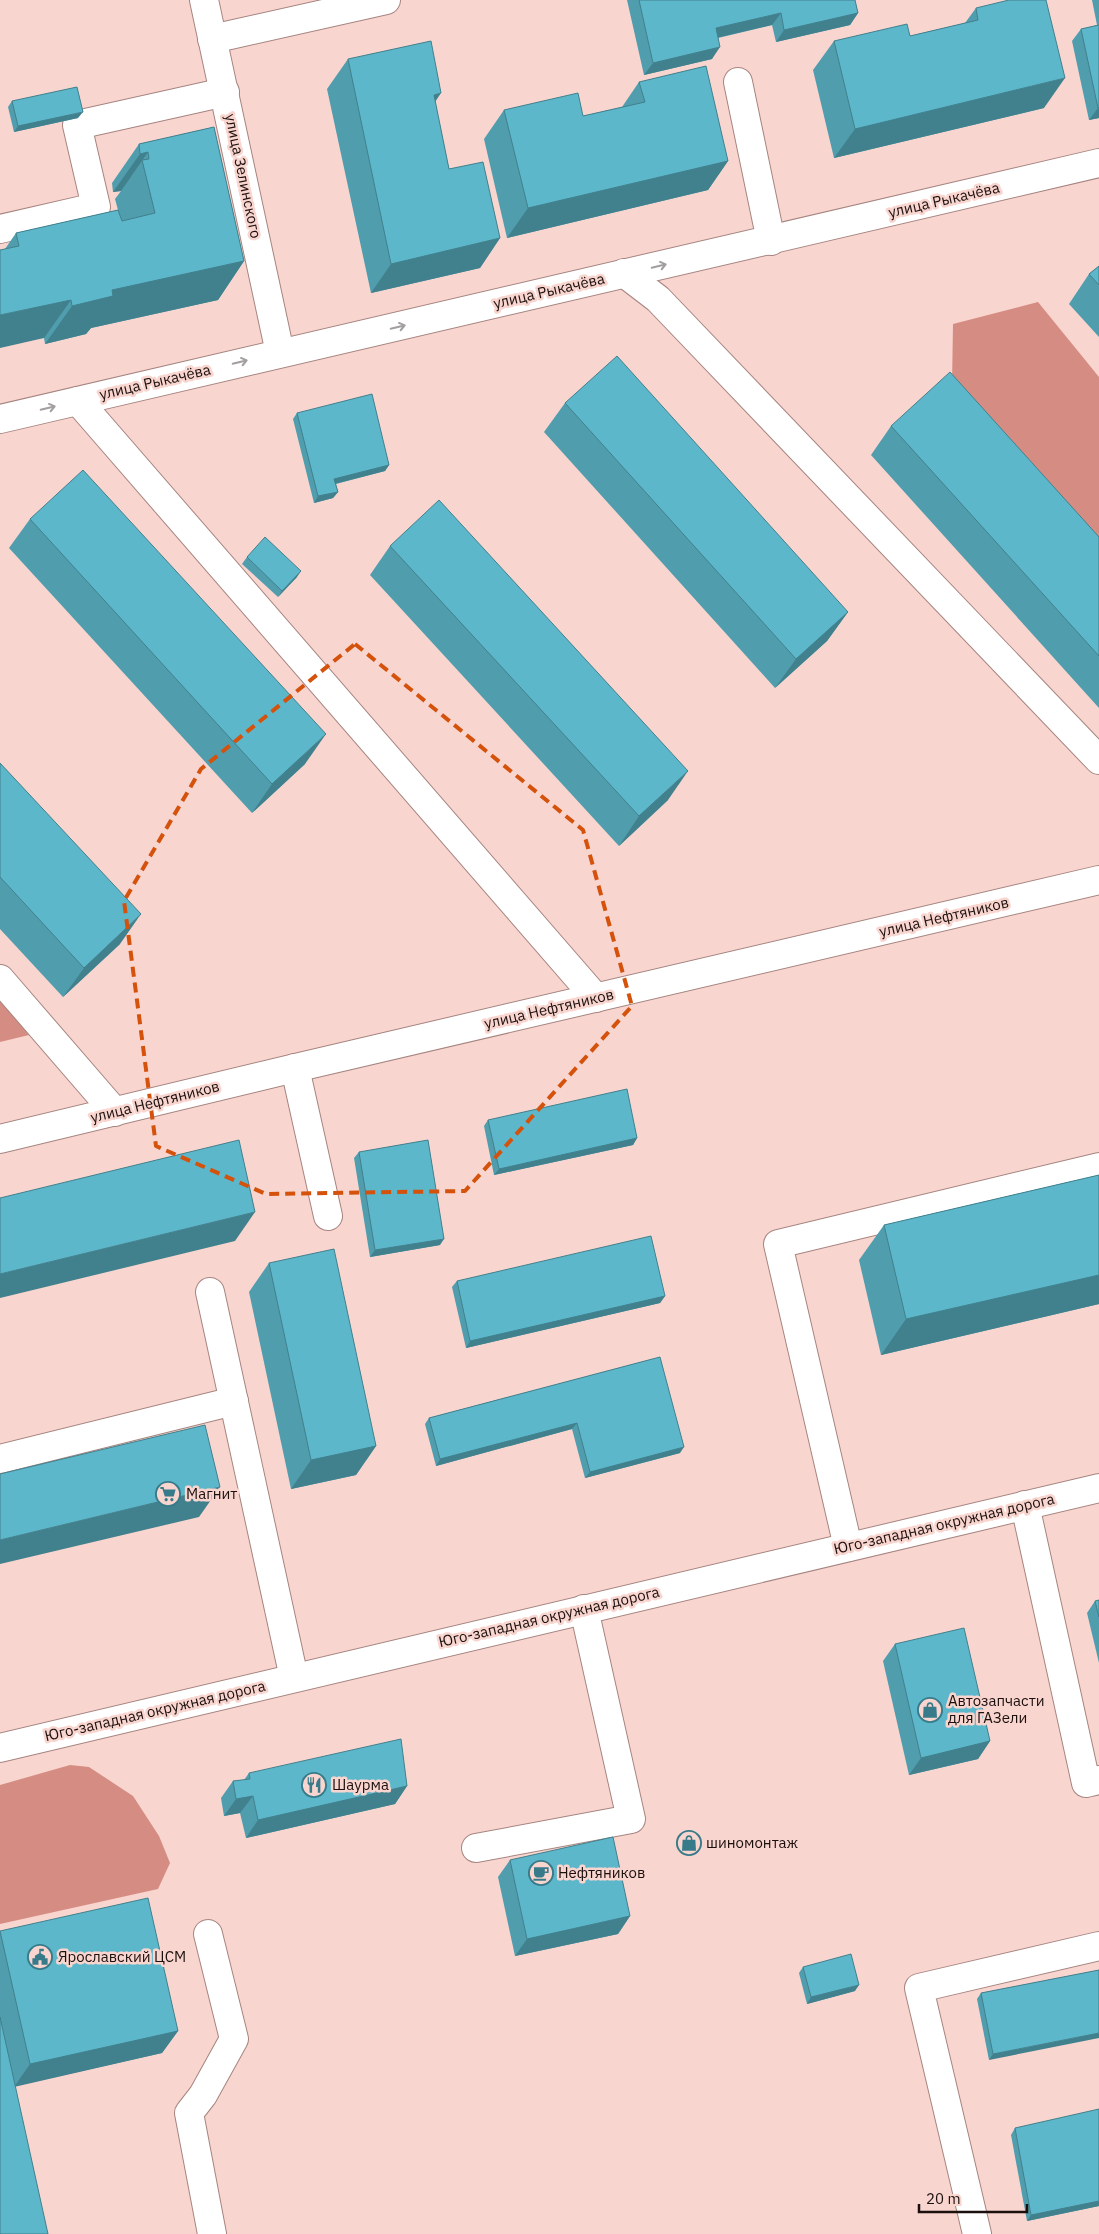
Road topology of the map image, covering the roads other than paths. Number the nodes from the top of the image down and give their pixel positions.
1 (204, 0) edge
2 (386, 0) edge
3 (212, 39) junction
4 (738, 82) dead end
5 (225, 92) junction
6 (1099, 163) edge
7 (0, 229) edge
8 (770, 240) junction
9 (624, 273) junction
10 (280, 353) junction
11 (78, 401) junction
12 (0, 419) edge
13 (1099, 760) edge
14 (1099, 880) edge
15 (0, 980) edge
16 (596, 998) junction
17 (295, 1068) junction
18 (114, 1112) junction
19 (0, 1139) edge
20 (1099, 1168) edge
21 (328, 1216) dead end
22 (210, 1292) dead end
23 (234, 1401) junction
24 (0, 1459) edge
25 (1099, 1488) edge
26 (1025, 1505) junction
27 (848, 1547) junction
28 (584, 1609) junction
29 (294, 1678) junction
30 (0, 1748) edge
31 (1099, 1780) edge
32 (476, 1848) dead end
33 (208, 1934) dead end
34 (1099, 1946) edge
35 (212, 2234) edge
36 (977, 2234) edge

1 - 3 main road, улица Зелинского
2 - 3 main road
3 - 5 main road, улица Зелинского
4 - 8 main road
5 - 7 main road
5 - 10 main road, улица Зелинского
6 - 8 main road, улица Рыкачёва
9 -> 8 main road, улица Рыкачёва
10 -> 9 main road, улица Рыкачёва
9 - 13 main road
11 -> 10 main road, улица Рыкачёва
12 -> 11 main road, улица Рыкачёва
11 - 16 main road
14 - 16 main road, улица Нефтяников
15 - 18 main road
16 - 17 main road, улица Нефтяников
17 - 18 main road, улица Нефтяников
17 - 21 main road
18 - 19 main road, улица Нефтяников
20 - 27 main road
22 - 23 main road
23 - 24 main road
23 - 29 main road
25 - 26 main road, Юго-западная окружная дорога
26 - 27 main road, Юго-западная окружная дорога
26 - 31 main road
27 - 28 main road, Юго-западная окружная дорога
28 - 29 main road, Юго-западная окружная дорога
28 - 32 main road
29 - 30 main road, Юго-западная окружная дорога
33 - 35 main road
34 - 36 main road

